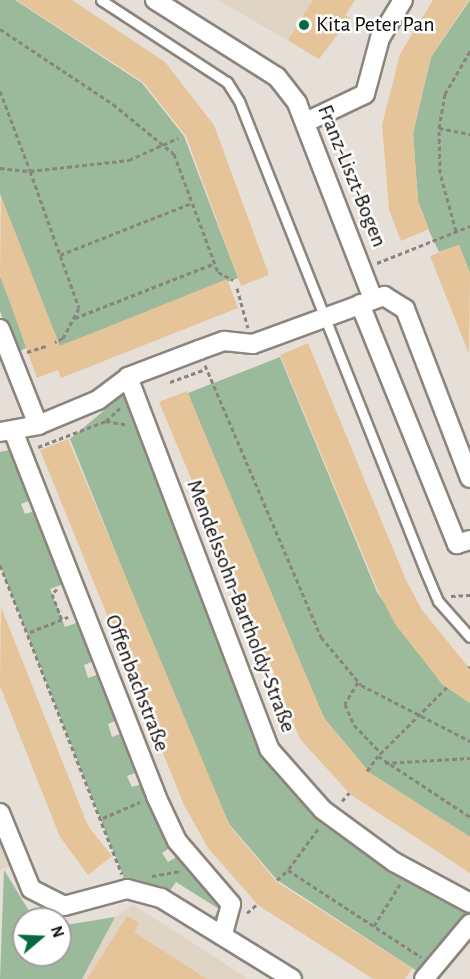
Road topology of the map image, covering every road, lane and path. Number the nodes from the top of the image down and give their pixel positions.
1 (101, 0) edge
2 (155, 0) edge
3 (403, 0) edge
4 (0, 29) edge
5 (470, 51) edge
6 (0, 91) edge
7 (306, 122) junction
8 (439, 128) junction
9 (470, 134) edge
10 (178, 138) dead end
11 (158, 146) junction
12 (0, 168) edge
13 (30, 171) junction
14 (192, 203) junction
15 (470, 226) edge
16 (456, 231) junction
17 (60, 255) junction
18 (215, 263) junction
19 (363, 269) junction
20 (233, 280) dead end
21 (237, 288) dead end
22 (366, 301) junction
23 (243, 312) dead end
24 (323, 318) junction
25 (73, 319) junction
26 (0, 329) edge
27 (55, 342) dead end
28 (48, 345) dead end
29 (43, 346) dead end
30 (199, 350) junction
31 (128, 377) junction
32 (38, 425) junction
33 (7, 433) edge
34 (470, 478) edge
35 (470, 540) edge
36 (0, 565) edge
37 (84, 611) junction
38 (30, 632) junction
39 (470, 637) edge
40 (358, 682) junction
41 (447, 687) dead end
42 (421, 716) junction
43 (470, 741) edge
44 (380, 754) junction
45 (470, 758) edge
46 (385, 763) junction
47 (367, 771) dead end
48 (156, 796) junction
49 (0, 813) edge
50 (329, 814) junction
51 (470, 817) edge
52 (103, 818) junction
53 (200, 868) junction
54 (288, 870) junction
55 (408, 870) junction
56 (146, 877) dead end
57 (277, 880) dead end
58 (127, 889) junction
59 (470, 903) edge
60 (470, 924) edge
61 (374, 926) junction
62 (223, 934) junction
63 (430, 973) edge
64 (292, 979) edge

1 - 24 lane
2 - 7 street, Franz-Liszt-Bogen
3 - 7 street
4 - 11 path
5 - 8 path
6 - 13 path
7 - 19 street, Franz-Liszt-Bogen
8 - 9 path
8 - 16 path
10 - 11 path
11 - 13 path
11 - 14 path
12 - 13 path
13 - 17 path
14 - 17 path
14 - 18 path
15 - 16 path
16 - 19 path
17 - 25 path
18 - 20 path
18 - 25 path
19 - 22 street, Franz-Liszt-Bogen
21 - 23 path
22 - 24 street
22 - 34 street
22 - 35 street, Franz-Liszt-Bogen
24 - 30 street
24 - 39 lane
25 - 27 path
26 - 32 street
28 - 29 path
30 - 31 street
30 - 40 path
31 - 32 street
31 - 50 street, Mendelssohn-Bartholdy-Straße
32 - 33 street
33 - 37 street, Offenbachstraße
36 - 38 path
37 - 38 path
37 - 48 street, Offenbachstraße
38 - 52 path
40 - 42 path
40 - 44 path
41 - 42 path
42 - 43 path
42 - 44 path
44 - 46 path
44 - 47 path
45 - 46 path
46 - 51 path
48 - 52 path
48 - 53 street, Offenbachstraße
49 - 58 street
50 - 54 path
50 - 55 street, Mendelssohn-Bartholdy-Straße
52 - 58 path
53 - 56 path
53 - 62 street, Offenbachstraße
54 - 57 path
54 - 61 path
55 - 59 street, Mendelssohn-Bartholdy-Straße
55 - 61 path
58 - 62 street
60 - 63 street
61 - 63 path
62 - 64 street

